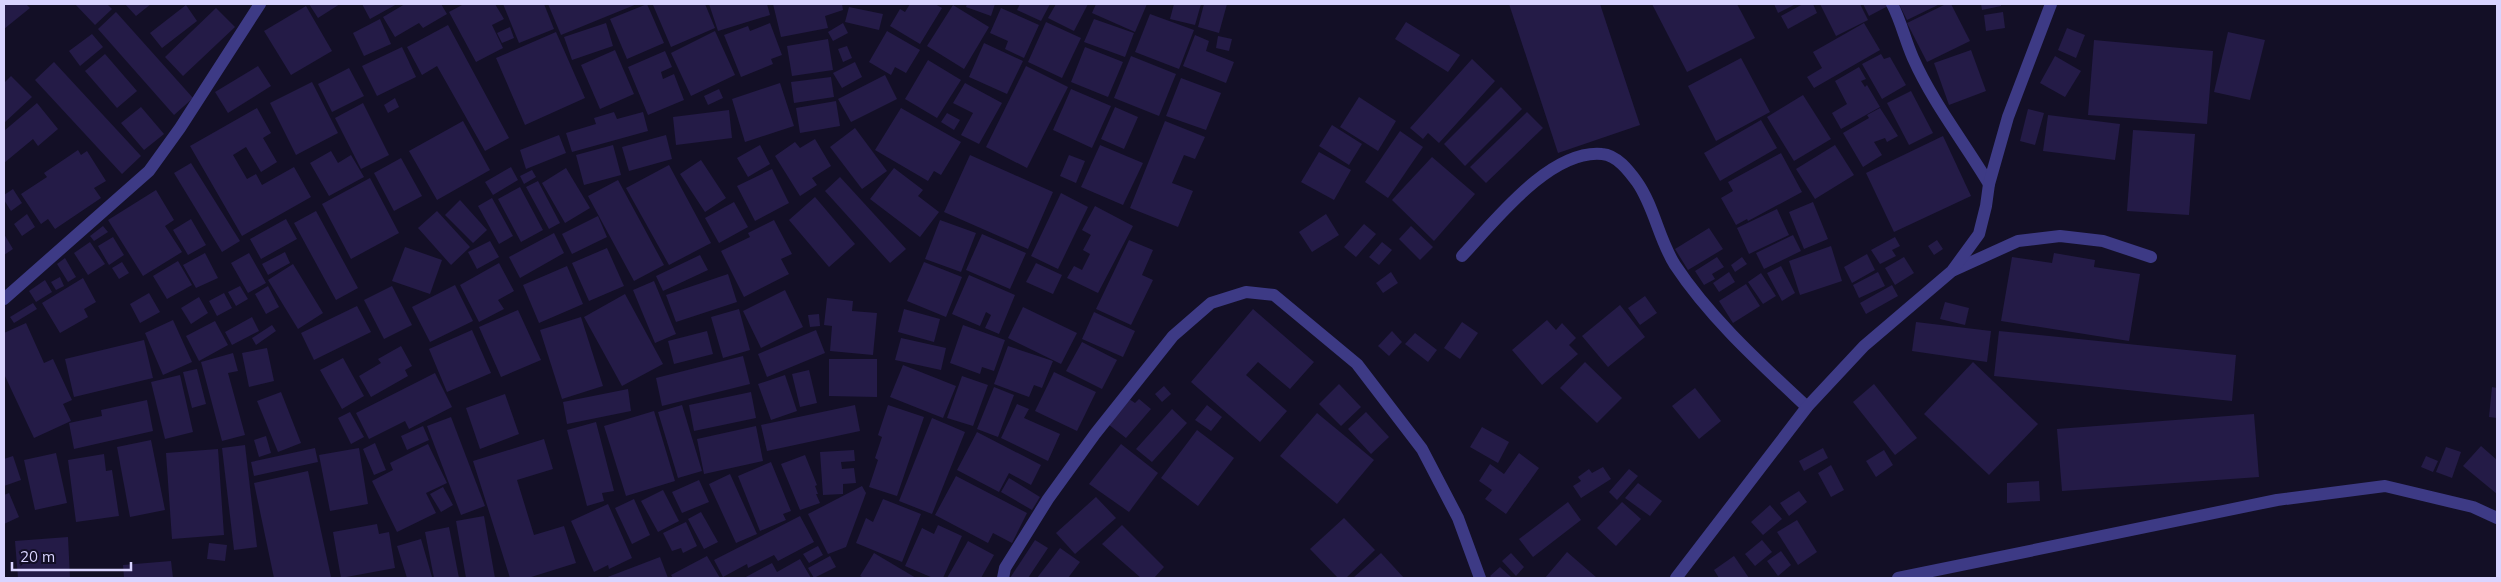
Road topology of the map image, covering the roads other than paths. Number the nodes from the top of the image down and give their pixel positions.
1 (260, 4) edge
2 (1892, 4) edge
3 (2051, 4) edge
4 (1989, 184) junction
5 (1462, 256) dead end
6 (2151, 257) dead end
7 (1952, 271) junction
8 (4, 299) edge
9 (1806, 407) junction
10 (2497, 518) edge
11 (1003, 578) edge
12 (1480, 578) edge
13 (1676, 578) edge
14 (1898, 578) edge

1 - 8 street
2 - 4 street
3 - 4 street
4 - 7 street
5 - 9 street
6 - 7 street
7 - 9 street
9 - 13 street
10 - 14 street
11 - 12 street

